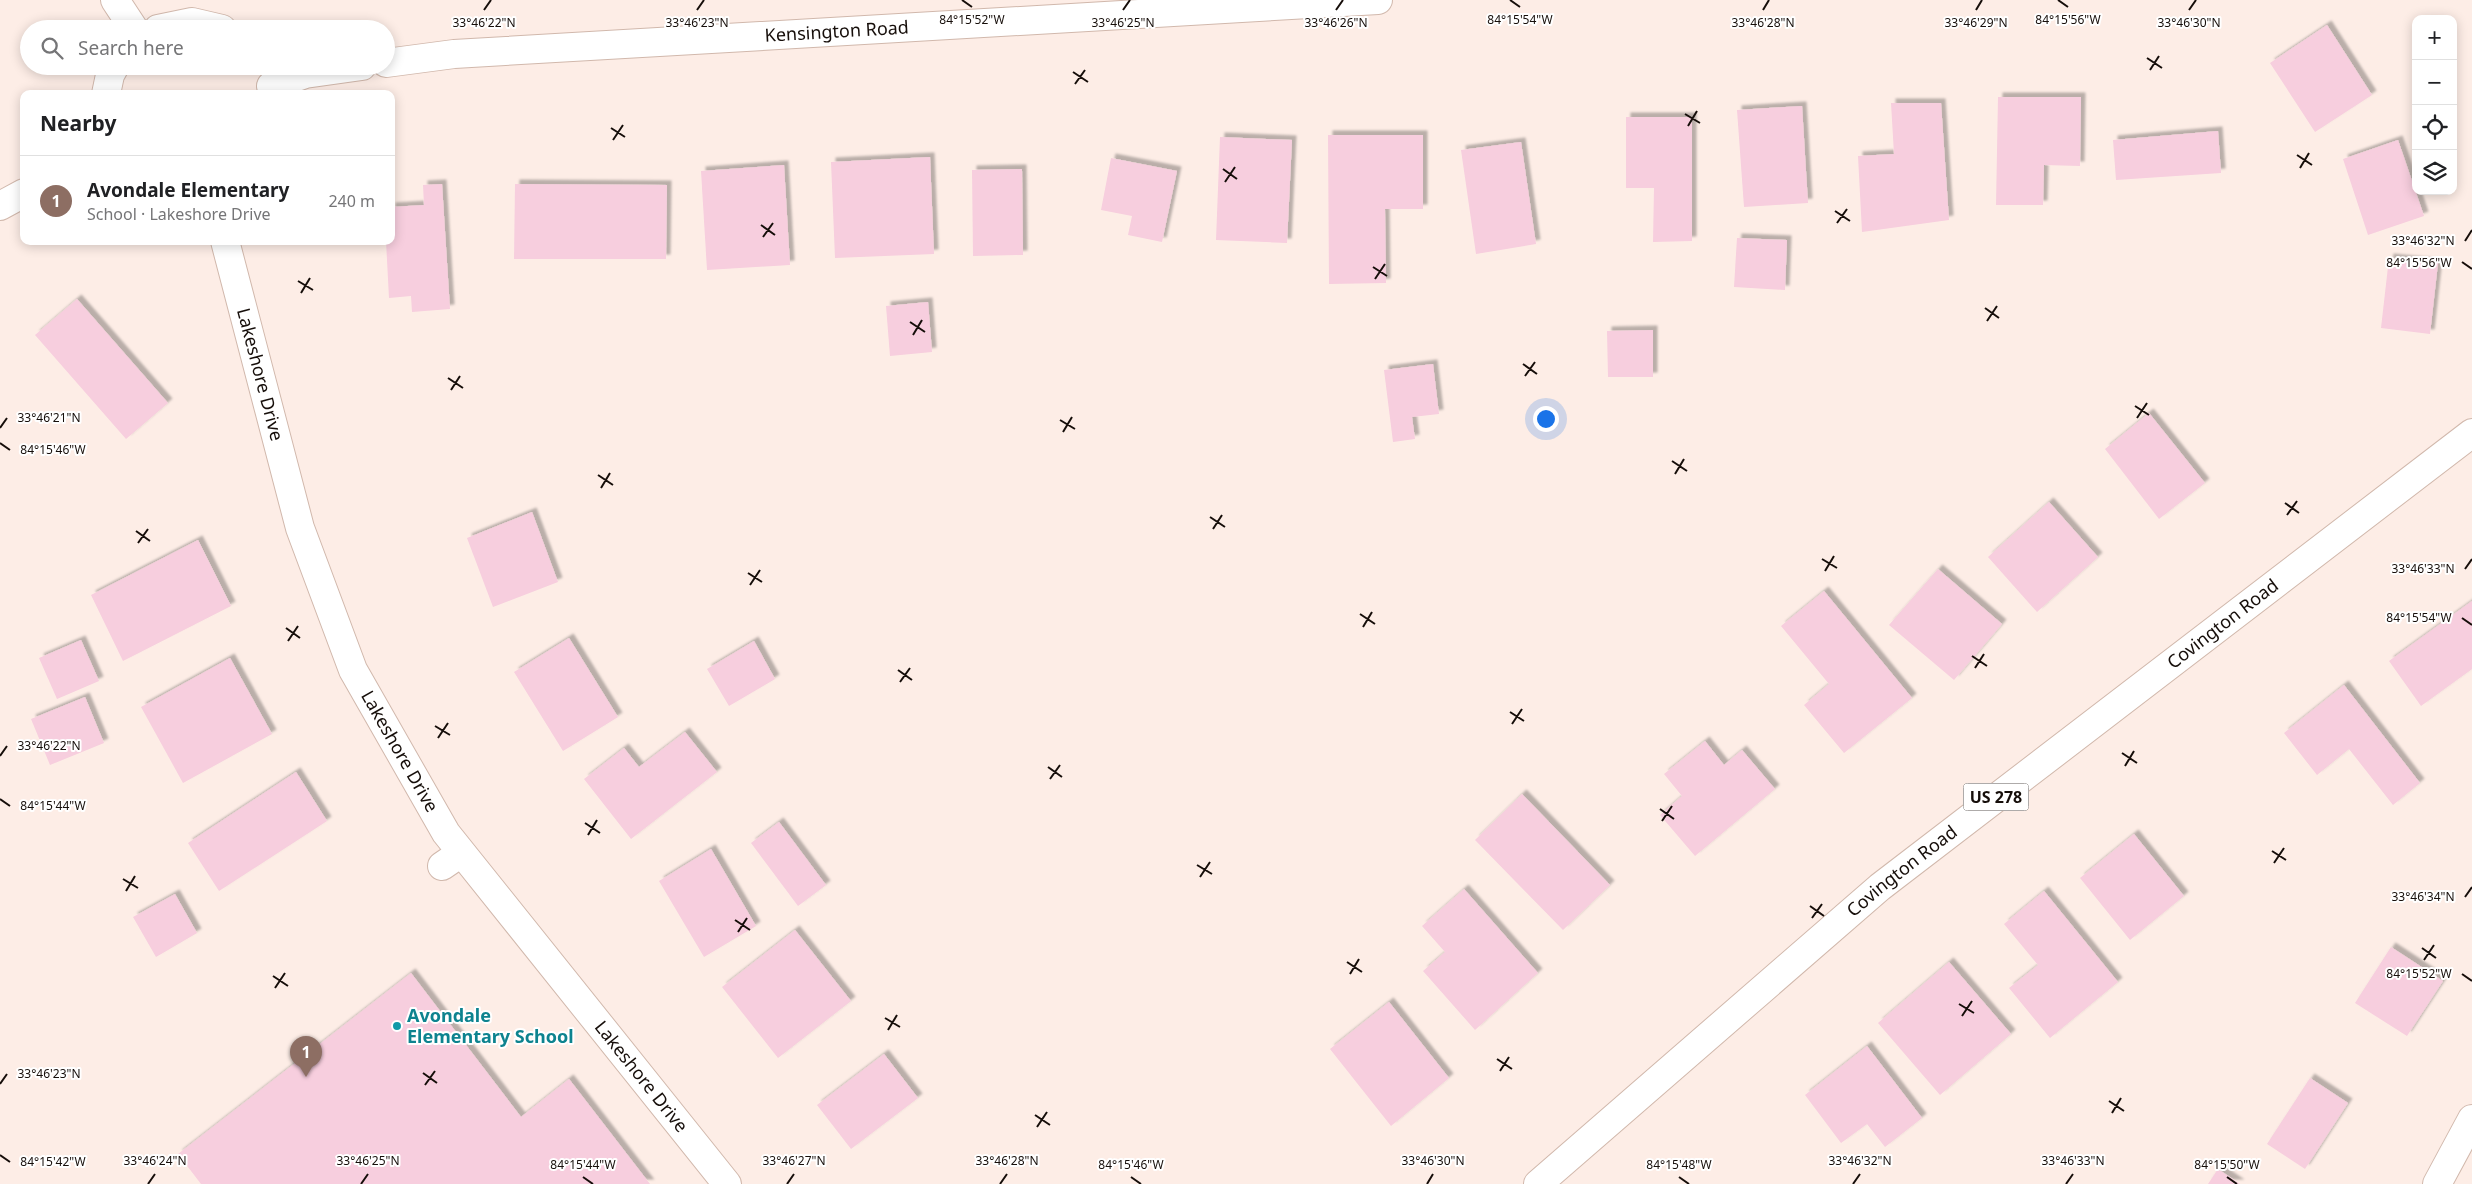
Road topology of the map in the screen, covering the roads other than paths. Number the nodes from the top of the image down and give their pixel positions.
1 (115, 0) edge
2 (1378, 0) edge
3 (128, 20) edge
4 (395, 62) edge
5 (110, 75) edge
6 (300, 75) edge
7 (269, 82) edge
8 (107, 90) edge
9 (20, 195) edge
10 (0, 206) edge
11 (226, 245) edge
12 (2472, 433) edge
13 (2472, 1119) edge
14 (727, 1184) edge
15 (1538, 1184) edge
16 (2437, 1184) edge

1 - 3 street
2 - 4 street, Kensington Road
5 - 8 street
6 - 7 street
9 - 10 street
11 - 14 street, Lakeshore Drive
12 - 15 street, Covington Road / US 278
13 - 16 street

